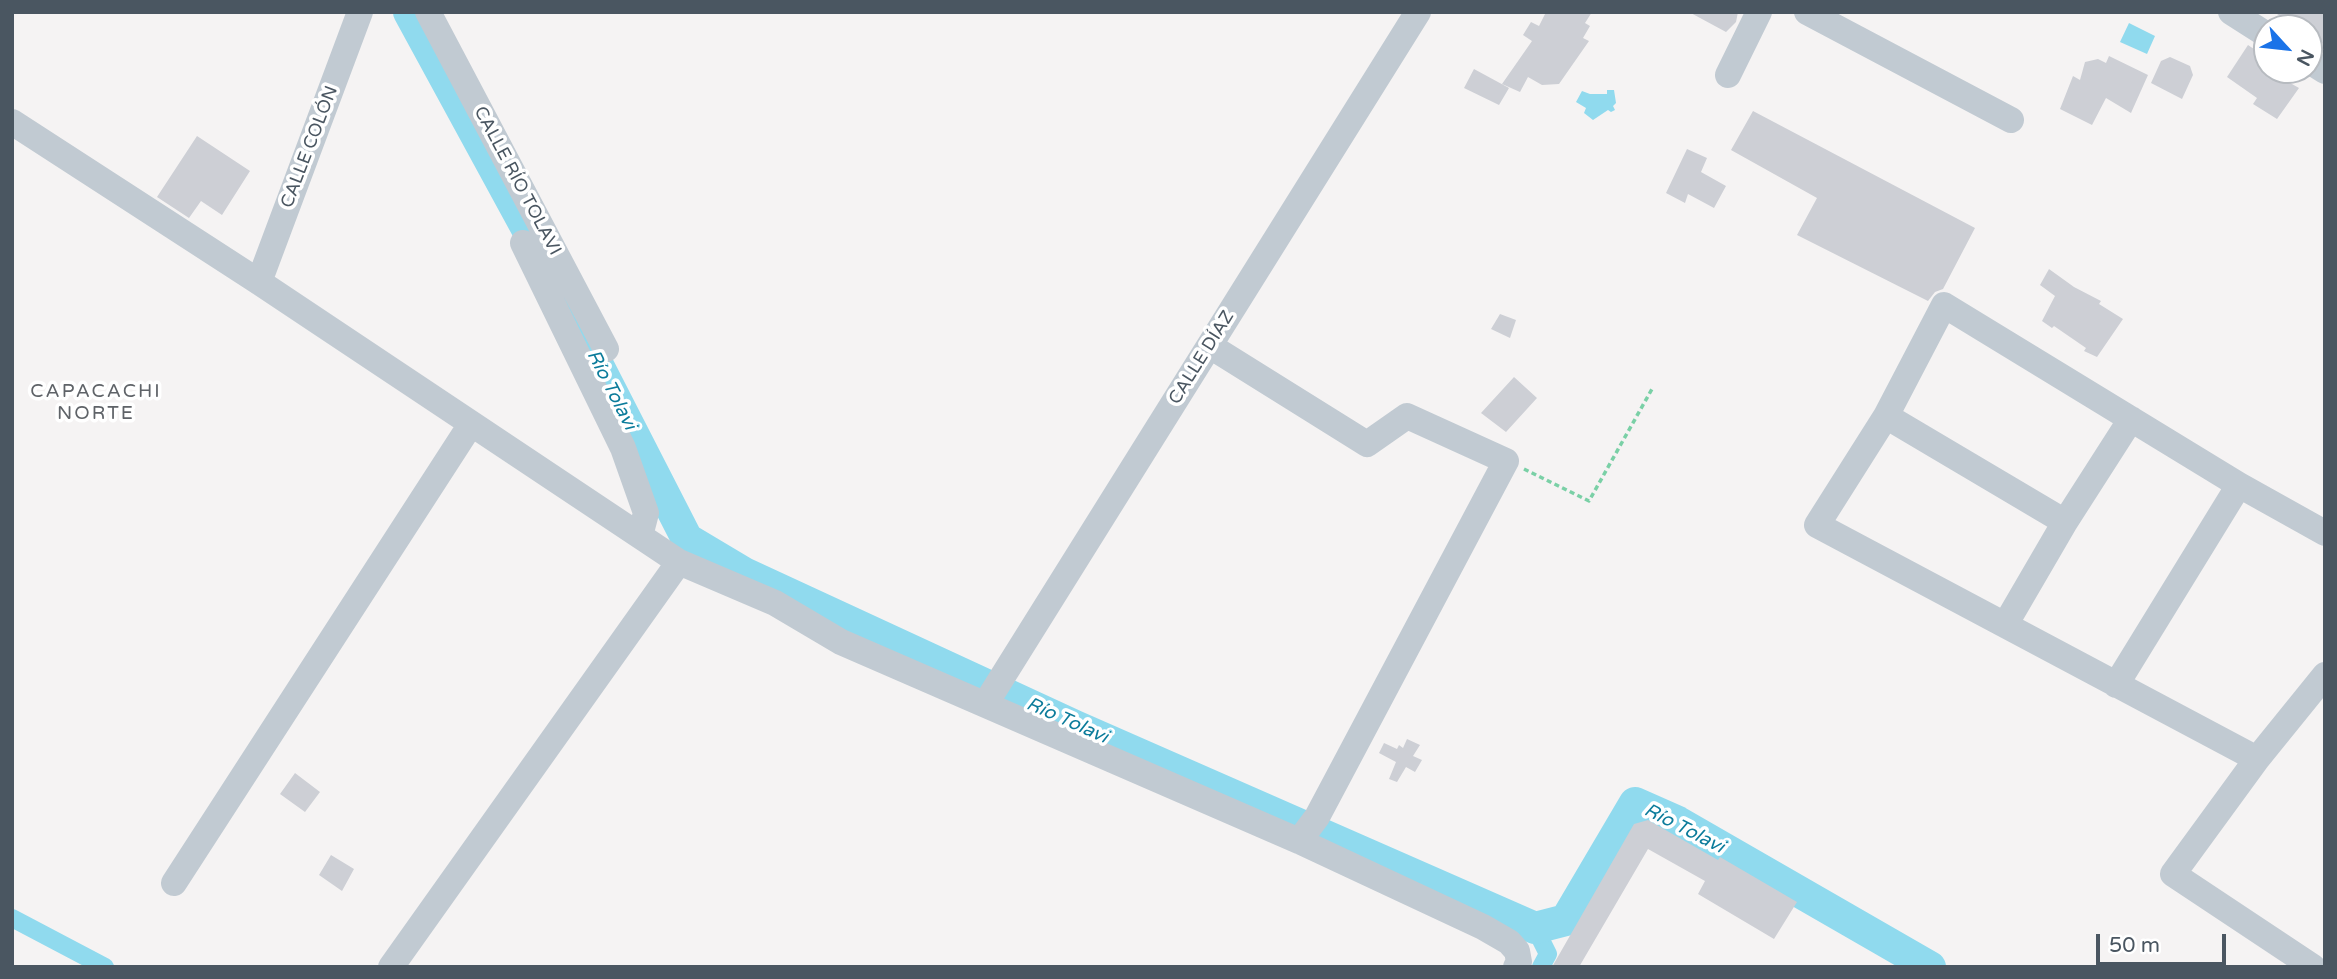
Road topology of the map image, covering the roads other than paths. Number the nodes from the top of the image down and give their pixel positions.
1 (360, 12) edge
2 (428, 12) edge
3 (1418, 12) edge
4 (1759, 12) edge
5 (1807, 12) edge
6 (2231, 12) edge
7 (2253, 26) edge
8 (1728, 75) dead end
9 (2011, 120) dead end
10 (12, 122) edge
11 (523, 243) dead end
12 (259, 282) junction
13 (1210, 345) junction
14 (606, 349) dead end
15 (1886, 416) junction
16 (2131, 419) junction
17 (471, 424) junction
18 (2239, 485) junction
19 (2065, 522) junction
20 (2325, 533) edge
21 (640, 537) junction
22 (678, 562) junction
23 (2005, 625) junction
24 (2325, 675) edge
25 (2116, 685) junction
26 (994, 690) junction
27 (2257, 760) junction
28 (1306, 830) junction
29 (174, 883) dead end
30 (391, 967) edge
31 (1516, 967) edge
32 (2313, 967) edge

1 - 12 street, CALLE COLÓN
2 - 14 street, CALLE RÍO TOLAVI
3 - 13 street, CALLE DÍAZ
4 - 8 street
5 - 9 street
6 - 7 street
10 - 12 street
11 - 21 street, CALLE RÍO TOLAVI
12 - 17 street
13 - 26 street, CALLE DÍAZ
13 - 28 street
15 - 16 street
15 - 19 street
15 - 23 street
16 - 18 street
16 - 19 street
17 - 21 street
17 - 29 street
18 - 20 street
18 - 25 street
19 - 23 street
21 - 22 street
22 - 26 street
22 - 30 street
23 - 25 street
24 - 27 street
25 - 27 street
26 - 28 street
27 - 32 street
28 - 31 street

